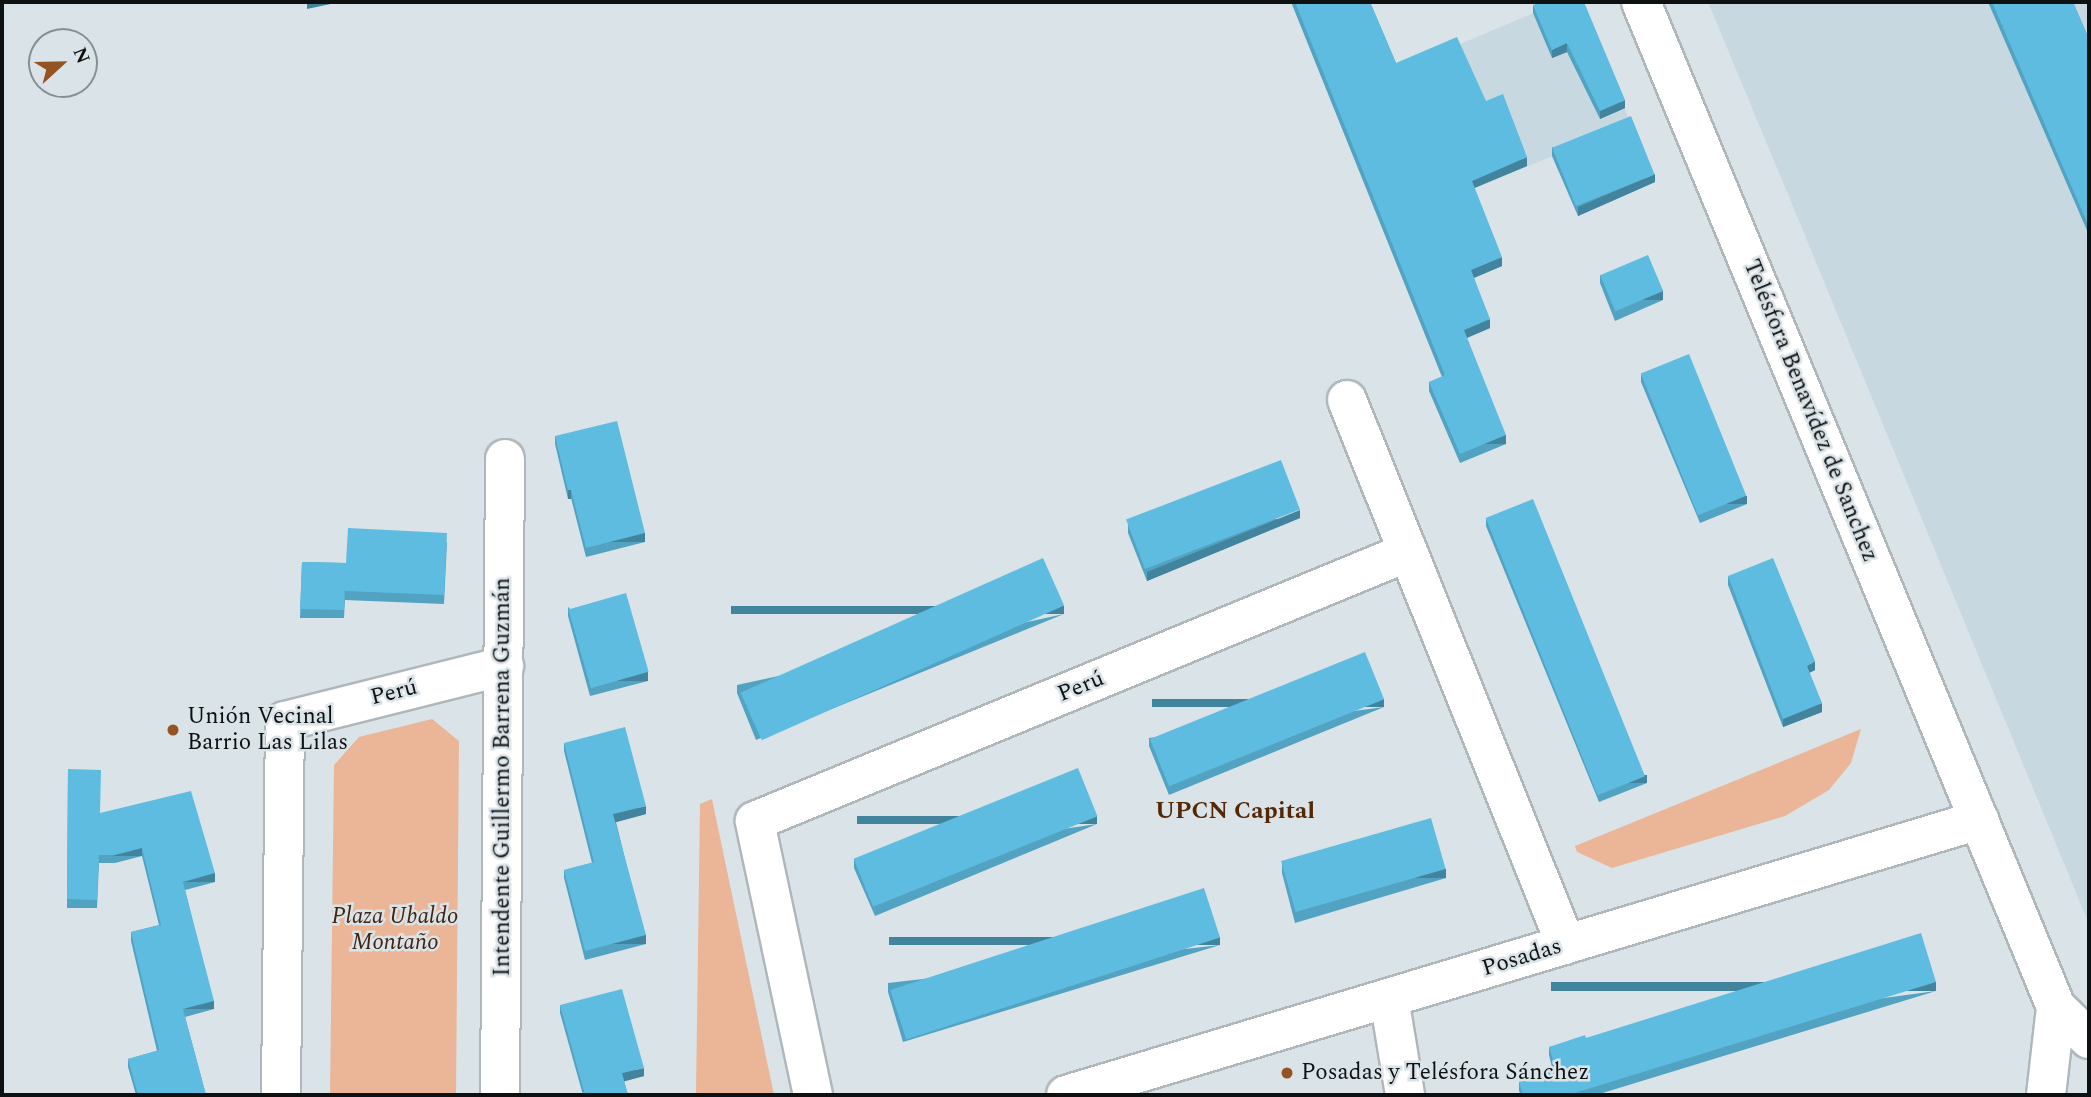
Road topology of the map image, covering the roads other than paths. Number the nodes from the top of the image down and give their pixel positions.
1 (1641, 2) edge
2 (1347, 400) dead end
3 (505, 459) dead end
4 (1408, 552) junction
5 (503, 666) junction
6 (1979, 820) junction
7 (1566, 944) junction
8 (1389, 998) junction
9 (2056, 1007) junction
10 (2089, 1039) edge
11 (281, 1095) edge
12 (500, 1095) edge
13 (813, 1095) edge
14 (1066, 1095) edge
15 (1405, 1095) edge
16 (2046, 1095) edge

1 - 6 street, Telésfora Benavídez de Sanchez
2 - 4 street
3 - 5 street, Intendente Guillermo Barrena Guzmán
4 - 7 street
4 - 13 street, Perú
5 - 11 street, Perú
5 - 12 street, Intendente Guillermo Barrena Guzmán
6 - 7 street, Posadas
6 - 9 street, Telésfora Benavídez de Sanchez
7 - 8 street, Posadas
8 - 14 street, Posadas
8 - 15 street
9 - 10 street
9 - 16 street

